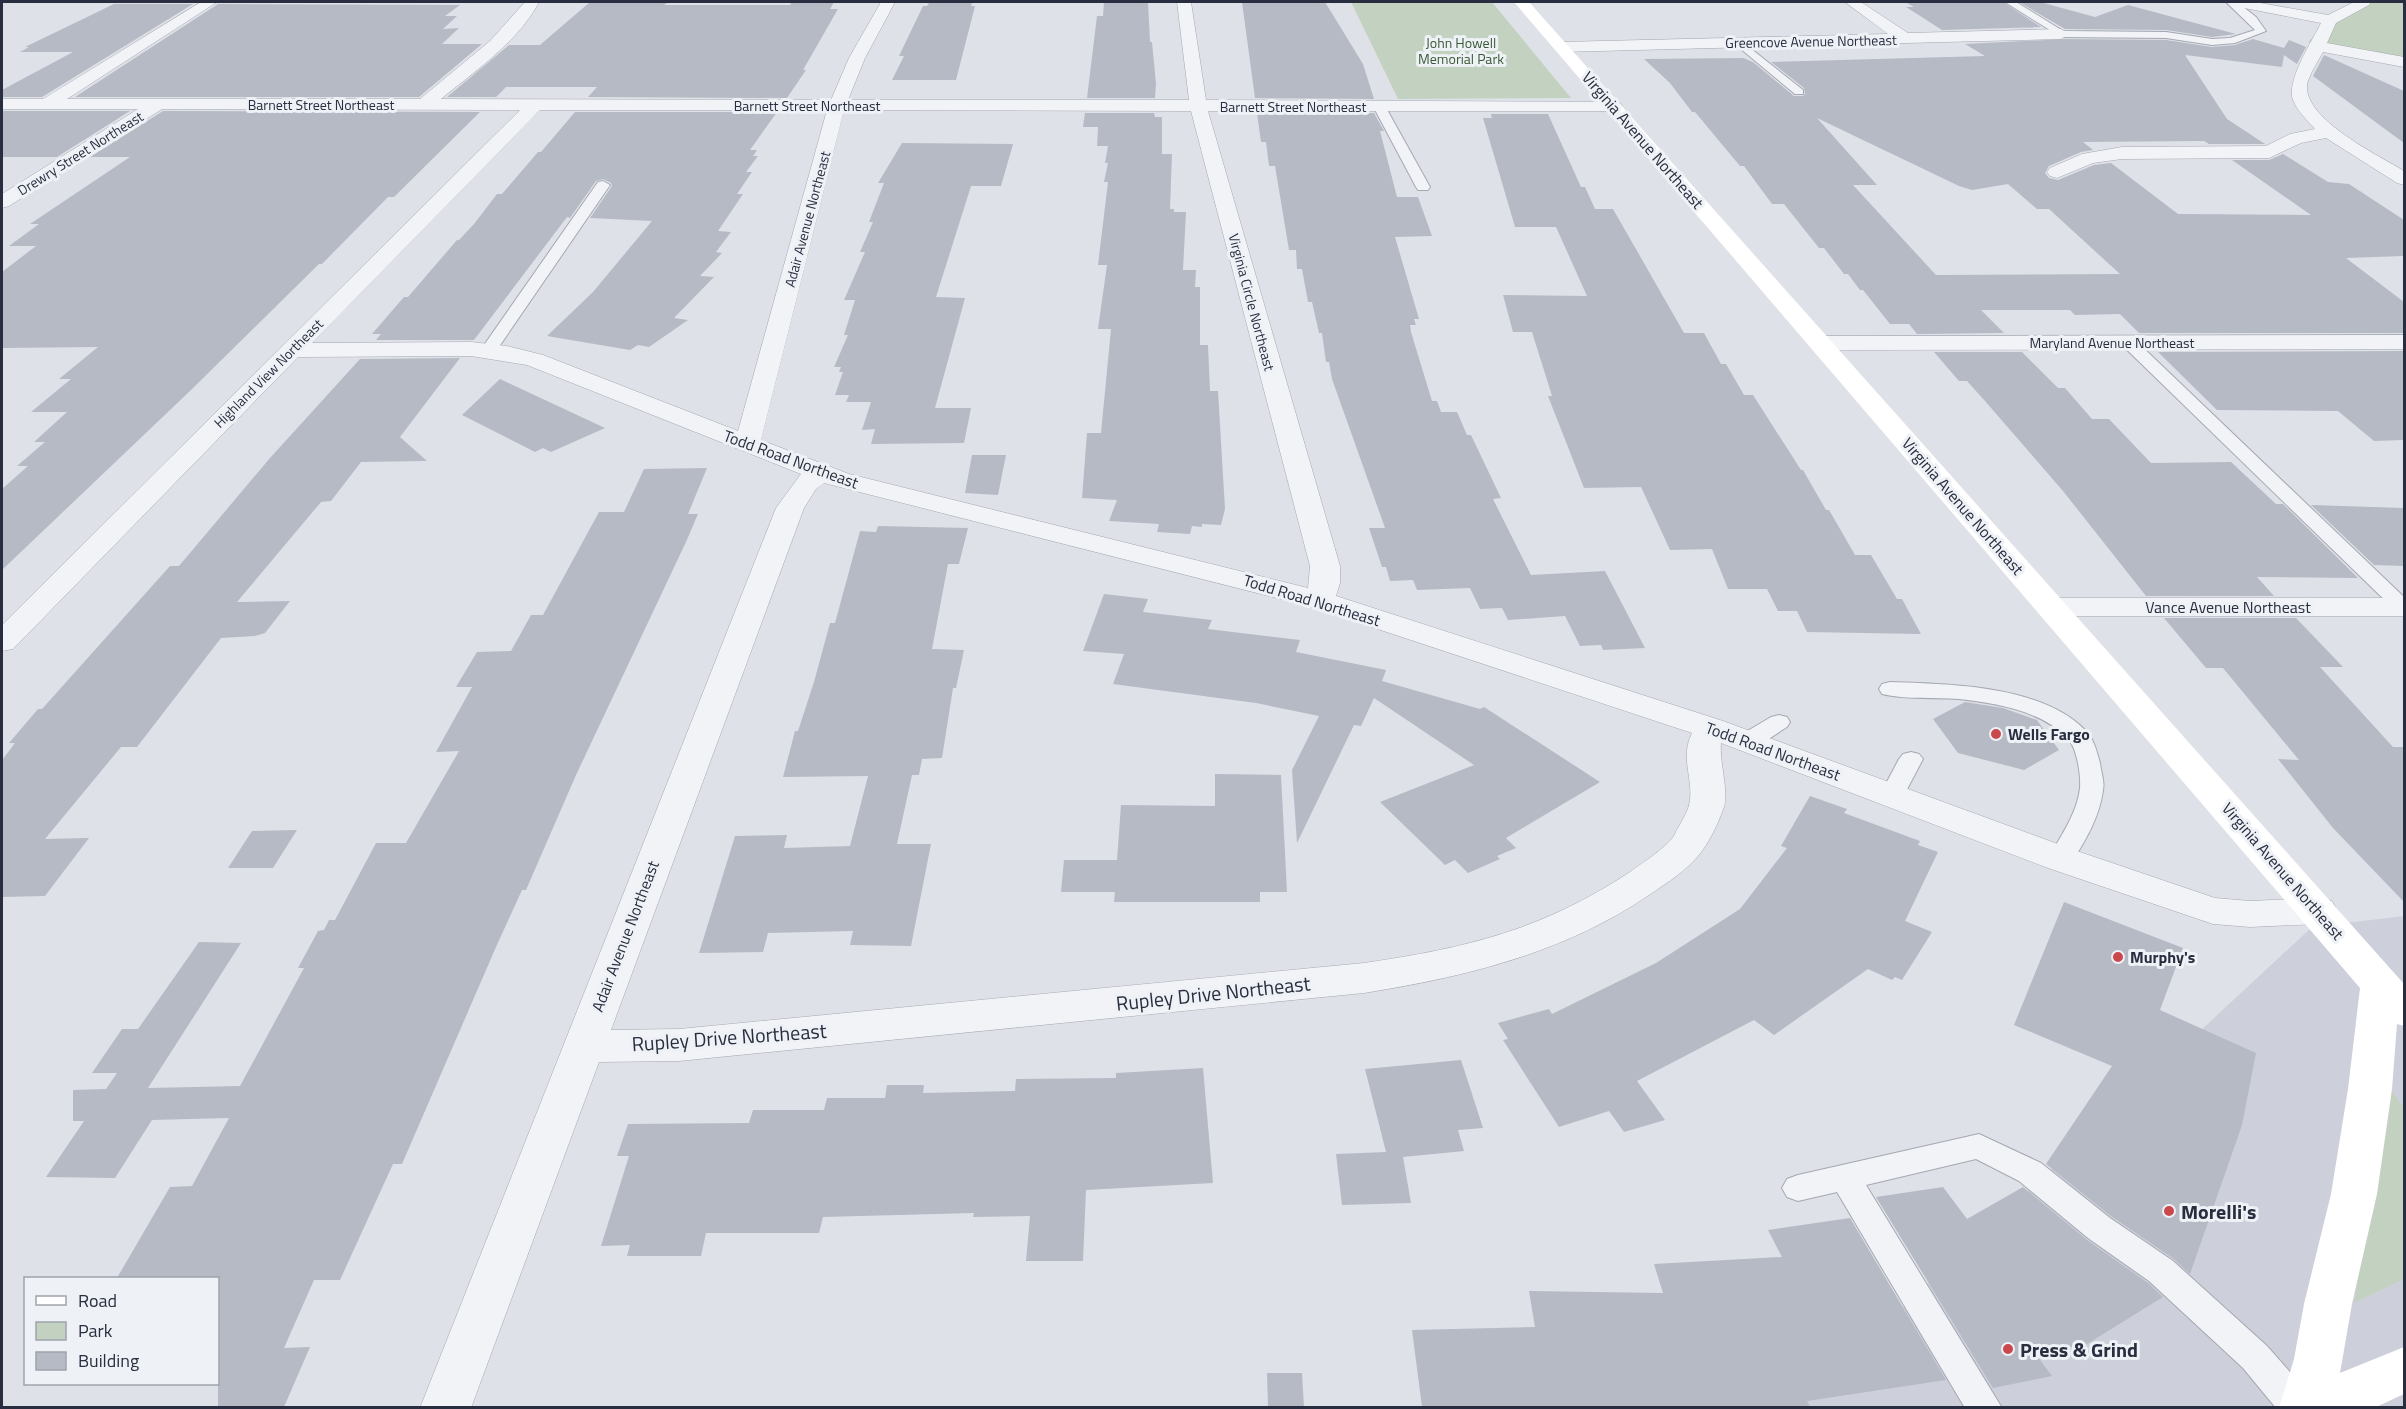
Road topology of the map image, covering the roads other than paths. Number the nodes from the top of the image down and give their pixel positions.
1 (210, 2) edge
2 (532, 2) edge
3 (888, 2) edge
4 (1184, 2) edge
5 (1521, 2) edge
6 (1852, 2) edge
7 (2010, 2) edge
8 (2233, 2) edge
9 (2364, 2) edge
10 (2330, 20) junction
11 (2061, 34) junction
12 (1906, 39) junction
13 (1740, 43) junction
14 (2317, 46) junction
15 (1562, 47) junction
16 (2404, 62) edge
17 (1799, 92) dead end
18 (2, 104) edge
19 (47, 104) junction
20 (159, 104) junction
21 (424, 104) junction
22 (535, 105) junction
23 (837, 105) junction
24 (1198, 106) junction
25 (1379, 106) junction
26 (1612, 106) junction
27 (2330, 132) junction
28 (2057, 172) dead end
29 (2404, 179) edge
30 (603, 185) dead end
31 (1423, 187) dead end
32 (2, 202) edge
33 (2128, 342) junction
34 (2404, 342) edge
35 (1820, 343) junction
36 (291, 350) junction
37 (488, 351) junction
38 (747, 444) junction
39 (819, 473) junction
40 (1319, 600) junction
41 (2052, 607) junction
42 (2404, 608) edge
43 (2, 642) edge
44 (1890, 689) dead end
45 (1779, 722) dead end
46 (1711, 728) junction
47 (1747, 741) junction
48 (1911, 759) dead end
49 (1892, 795) junction
50 (2061, 859) junction
51 (2318, 910) junction
52 (2393, 997) edge
53 (583, 1046) junction
54 (1844, 1177) junction
55 (1798, 1188) dead end
56 (2404, 1370) edge
57 (445, 1407) edge
58 (1985, 1407) edge
59 (2299, 1407) edge
60 (2305, 1407) edge
61 (2316, 1407) edge

1 - 19 street
2 - 21 street
3 - 23 street, Adair Avenue Northeast
4 - 24 street, Virginia Circle Northeast
5 - 15 street, Virginia Avenue Northeast
6 - 12 street
7 - 11 lane
8 - 10 street
8 - 11 lane
9 - 10 street
10 - 14 street
11 - 12 street, Greencove Avenue Northeast
12 - 13 street, Greencove Avenue Northeast
13 - 15 street, Greencove Avenue Northeast
13 - 17 lane
14 - 16 street
14 - 27 street
15 - 26 street, Virginia Avenue Northeast
18 - 19 street, Barnett Street Northeast
19 - 20 street, Barnett Street Northeast
20 - 21 street, Barnett Street Northeast
20 - 32 street, Drewry Street Northeast
21 - 22 street, Barnett Street Northeast
22 - 23 street, Barnett Street Northeast
22 - 36 street, Highland View Northeast
23 - 24 street, Barnett Street Northeast
23 - 38 street, Adair Avenue Northeast
24 - 25 street, Barnett Street Northeast
24 - 40 street, Virginia Circle Northeast
25 - 26 street, Barnett Street Northeast
25 - 31 lane
26 - 35 street, Virginia Avenue Northeast
27 - 28 street
27 - 29 street
30 - 37 lane
33 - 34 street, Maryland Avenue Northeast
33 - 35 street, Maryland Avenue Northeast
33 - 42 lane
35 - 41 street, Virginia Avenue Northeast
36 - 37 street, Todd Road Northeast
36 - 43 street, Highland View Northeast
37 - 38 street, Todd Road Northeast
38 - 39 street, Todd Road Northeast
39 - 40 street, Todd Road Northeast
39 - 53 street, Adair Avenue Northeast
40 - 46 street, Todd Road Northeast
41 - 42 street, Vance Avenue Northeast
41 - 51 street, Virginia Avenue Northeast
44 - 50 lane
45 - 47 lane
46 - 47 street, Todd Road Northeast
46 - 53 street, Rupley Drive Northeast
47 - 49 street, Todd Road Northeast
48 - 49 lane
49 - 50 street, Todd Road Northeast
50 - 51 street, Todd Road Northeast
51 - 52 street, Virginia Avenue Northeast
52 - 60 street
53 - 57 street, Adair Avenue Northeast
54 - 55 lane
54 - 58 lane
54 - 59 lane
56 - 61 street

